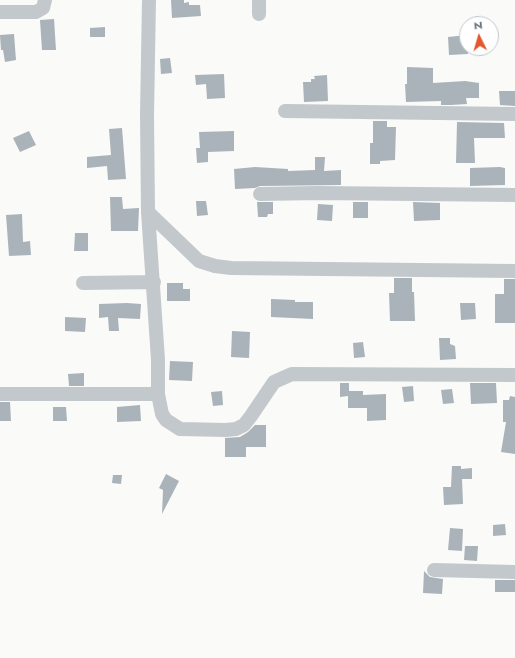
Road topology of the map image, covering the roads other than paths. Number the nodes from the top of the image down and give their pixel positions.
1 (45, 0) edge
2 (149, 0) edge
3 (0, 12) edge
4 (285, 111) dead end
5 (515, 114) edge
6 (260, 194) dead end
7 (515, 195) edge
8 (148, 212) junction
9 (515, 271) edge
10 (154, 282) junction
11 (83, 283) dead end
12 (515, 375) edge
13 (0, 394) edge
14 (158, 394) junction
15 (434, 570) dead end
16 (515, 572) edge

1 - 3 street
2 - 8 street
4 - 5 street
6 - 7 street
8 - 9 street
8 - 10 street
10 - 11 street
10 - 14 street
12 - 14 street
13 - 14 street
15 - 16 street

